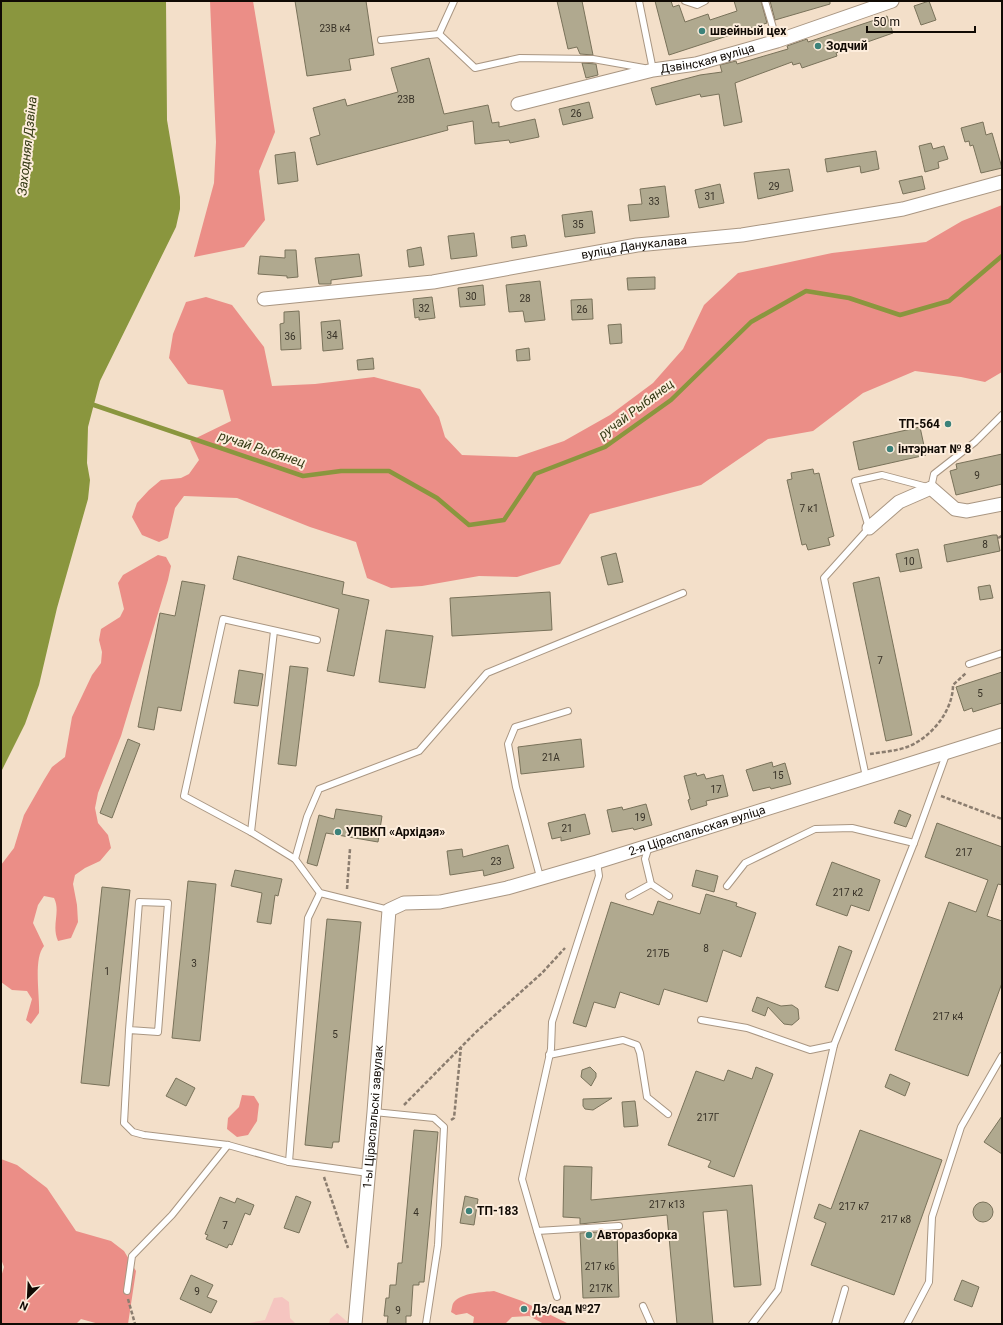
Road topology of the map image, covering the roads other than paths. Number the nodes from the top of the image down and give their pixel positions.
1 (454, 1) edge
2 (639, 1) edge
3 (685, 1) edge
4 (705, 1) edge
5 (765, 1) edge
6 (892, 1) edge
7 (439, 34) junction
8 (380, 40) dead end
9 (777, 41) junction
10 (653, 70) junction
11 (518, 104) dead end
12 (1002, 182) edge
13 (264, 299) dead end
14 (1002, 415) edge
15 (931, 488) junction
16 (1002, 504) edge
17 (869, 528) junction
18 (683, 593) dead end
19 (274, 631) junction
20 (317, 640) dead end
21 (1002, 653) edge
22 (969, 664) road end
23 (568, 711) dead end
24 (1002, 735) edge
25 (947, 752) junction
26 (866, 776) junction
27 (251, 832) junction
28 (914, 843) junction
29 (650, 845) junction
30 (295, 859) junction
31 (597, 862) junction
32 (540, 877) junction
33 (651, 884) junction
34 (727, 886) dead end
35 (320, 893) junction
36 (629, 896) dead end
37 (669, 896) dead end
38 (389, 910) junction
39 (701, 1020) dead end
40 (129, 1030) junction
41 (834, 1045) junction
42 (550, 1055) junction
43 (1002, 1056) edge
44 (374, 1112) junction
45 (668, 1114) dead end
46 (228, 1145) junction
47 (289, 1162) junction
48 (368, 1173) junction
49 (619, 1226) dead end
50 (537, 1231) junction
51 (845, 1289) dead end
52 (127, 1291) road end
53 (557, 1297) dead end
54 (643, 1306) dead end
55 (355, 1324) edge
56 (426, 1324) edge
57 (651, 1324) edge
58 (752, 1324) edge
59 (835, 1324) edge
60 (907, 1324) edge

1 - 7 lane
2 - 10 lane
3 - 4 lane
5 - 9 lane
6 - 9 street, Дзвінская вуліца
7 - 8 lane
7 - 10 lane
9 - 10 street, Дзвінская вуліца
10 - 11 street, Дзвінская вуліца
12 - 13 street, вуліца Данукалава
14 - 15 lane
15 - 16 street
15 - 17 street
15 - 17 lane
17 - 26 lane
18 - 30 lane
19 - 20 lane
19 - 27 lane
19 - 27 lane
21 - 22 lane
23 - 32 lane
24 - 25 street, 2-я Ціраспальская вуліца
25 - 26 street, 2-я Ціраспальская вуліца
25 - 28 lane
26 - 29 street, 2-я Ціраспальская вуліца
27 - 30 lane
28 - 34 lane
28 - 41 lane
29 - 31 street, 2-я Ціраспальская вуліца
29 - 33 lane
30 - 35 lane
31 - 32 street, 2-я Ціраспальская вуліца
31 - 42 lane
32 - 38 street, 2-я Ціраспальская вуліца
33 - 36 lane
33 - 37 lane
35 - 38 lane
35 - 47 lane
38 - 44 street, 1-ы Ціраспальскі завулак
39 - 41 lane
40 - 40 lane
40 - 46 lane
41 - 58 lane
42 - 45 lane
42 - 50 lane
43 - 60 lane
44 - 48 street, 1-ы Ціраспальскі завулак
44 - 56 lane
46 - 47 lane
46 - 52 lane
47 - 48 lane
48 - 55 street, 1-ы Ціраспальскі завулак
49 - 50 lane
50 - 53 lane
51 - 59 lane
54 - 57 lane

